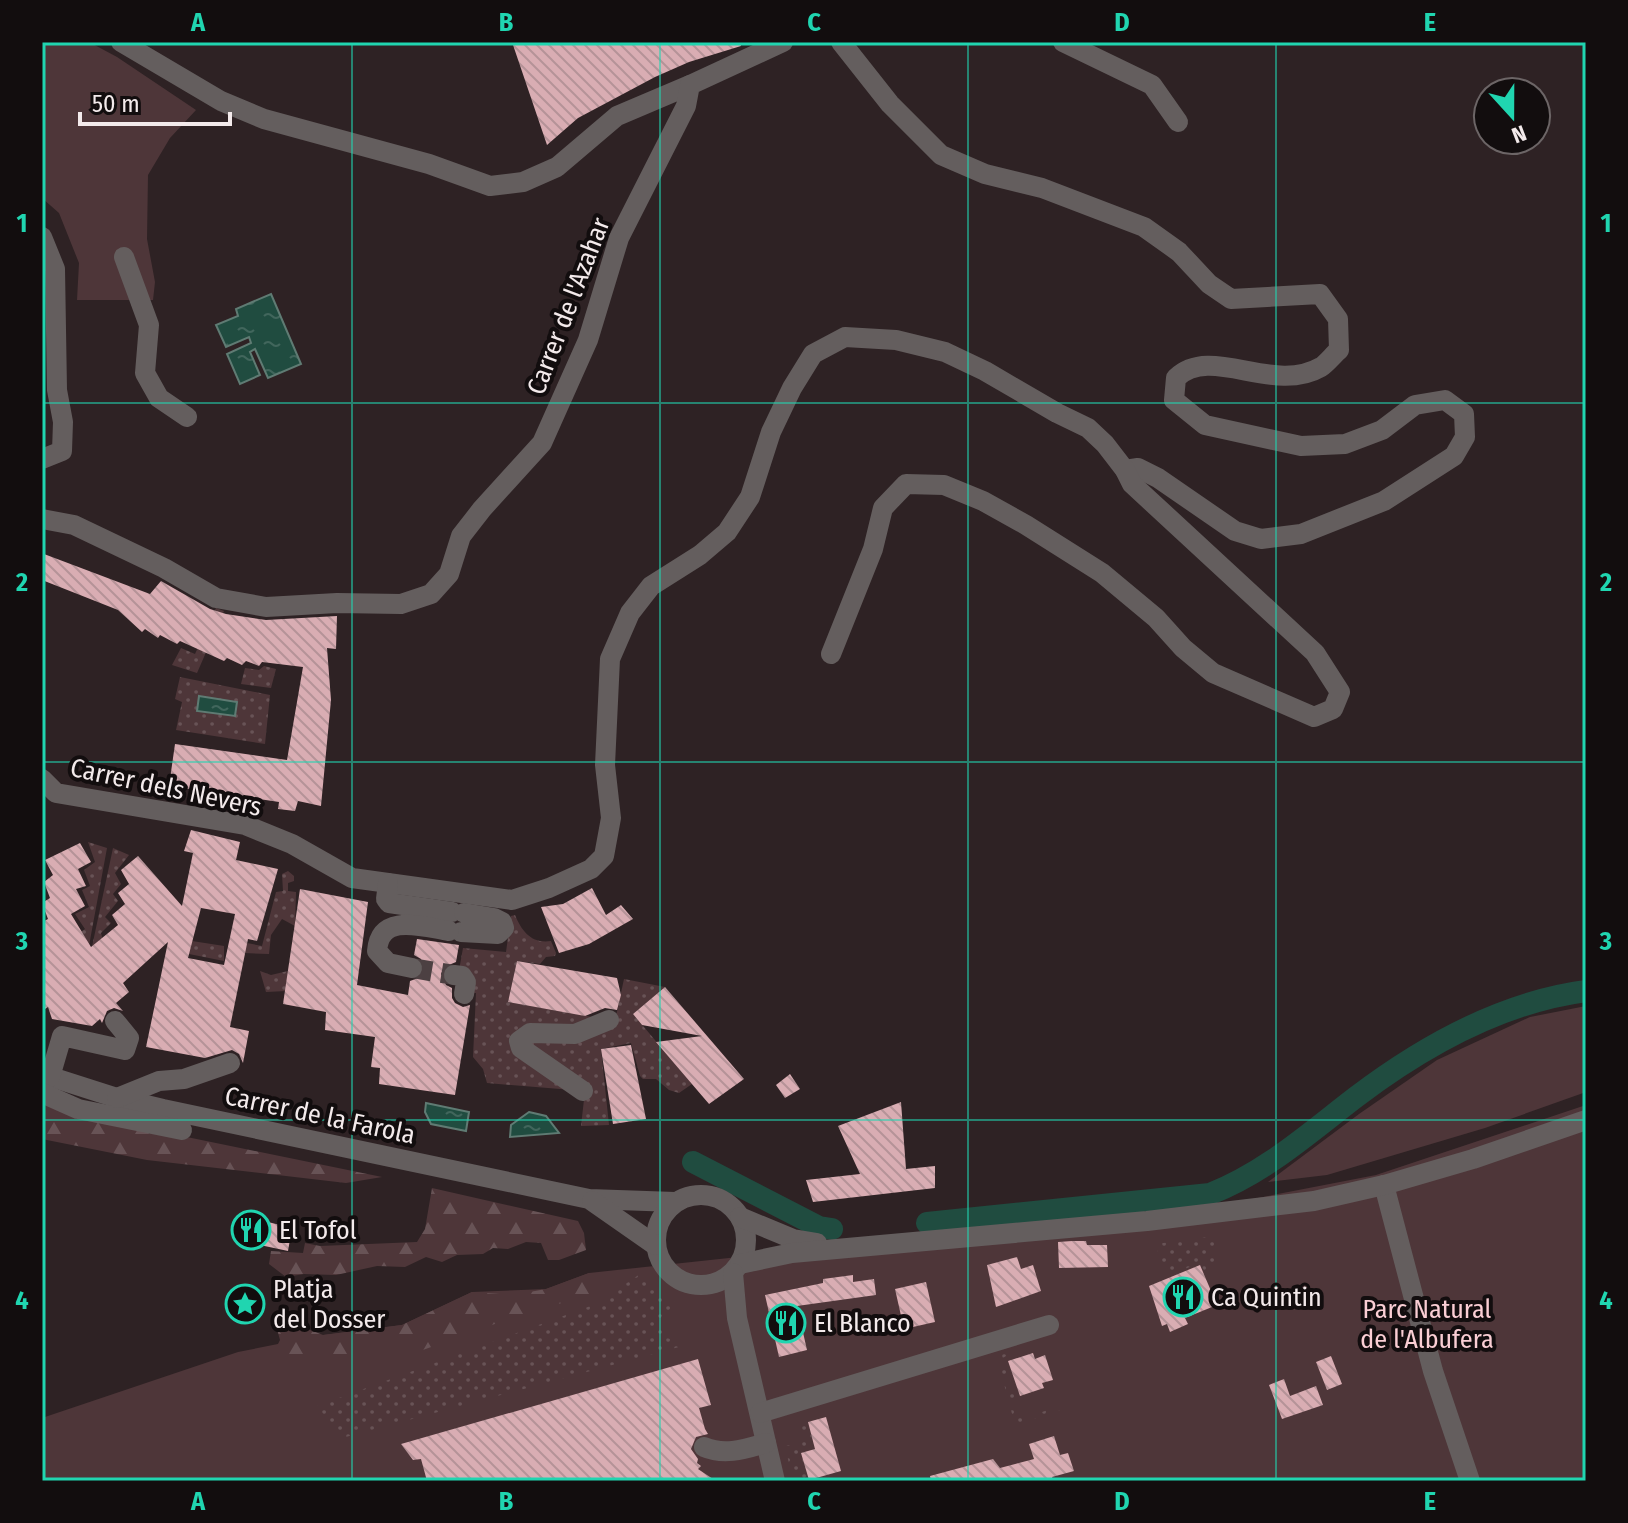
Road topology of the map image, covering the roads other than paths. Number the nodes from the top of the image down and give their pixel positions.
1 (121, 42) edge
2 (783, 42) edge
3 (841, 42) edge
4 (1063, 42) edge
5 (690, 85) junction
6 (1178, 122) dead end
7 (42, 237) edge
8 (124, 257) dead end
9 (187, 417) dead end
10 (42, 459) edge
11 (1125, 470) junction
12 (42, 519) edge
13 (831, 654) dead end
14 (42, 779) edge
15 (388, 883) junction
16 (412, 968) tunnel mouth
17 (454, 975) dead end
18 (464, 994) dead end
19 (609, 1020) dead end
20 (115, 1021) dead end
21 (230, 1063) dead end
22 (45, 1081) edge
23 (583, 1091) dead end
24 (117, 1098) junction
25 (1586, 1120) edge
26 (182, 1130) dead end
27 (1384, 1185) junction
28 (589, 1199) junction
29 (675, 1202) junction
30 (740, 1217) junction
31 (655, 1245) junction
32 (849, 1248) junction
33 (736, 1268) junction
34 (702, 1286) junction
35 (737, 1318) junction
36 (1049, 1325) dead end
37 (760, 1413) junction
38 (766, 1443) junction
39 (704, 1447) dead end
40 (775, 1481) edge
41 (1470, 1481) edge

1 - 5 street
2 - 5 street
3 - 11 street
4 - 6 street
5 - 12 street, Carrer de l'Azahar
7 - 10 street
8 - 9 street
11 - 13 street
11 - 15 street, Carrer dels Nevers
14 - 15 street, Carrer dels Nevers
15 - 16 street
17 - 18 street
19 - 23 street
20 - 22 street
21 - 24 street
22 - 24 street, Carrer de la Farola
22 - 26 street
24 - 28 street, Carrer de la Farola
25 - 27 street
27 - 32 street
27 - 41 street
28 - 29 street
28 - 31 street
29 - 30 street
29 - 31 street
30 - 32 street
30 - 33 street
31 - 34 street
32 - 33 street
33 - 34 street
33 - 35 street
34 - 35 street
35 - 37 street
36 - 37 street
37 - 38 street
38 - 39 street
38 - 40 street

